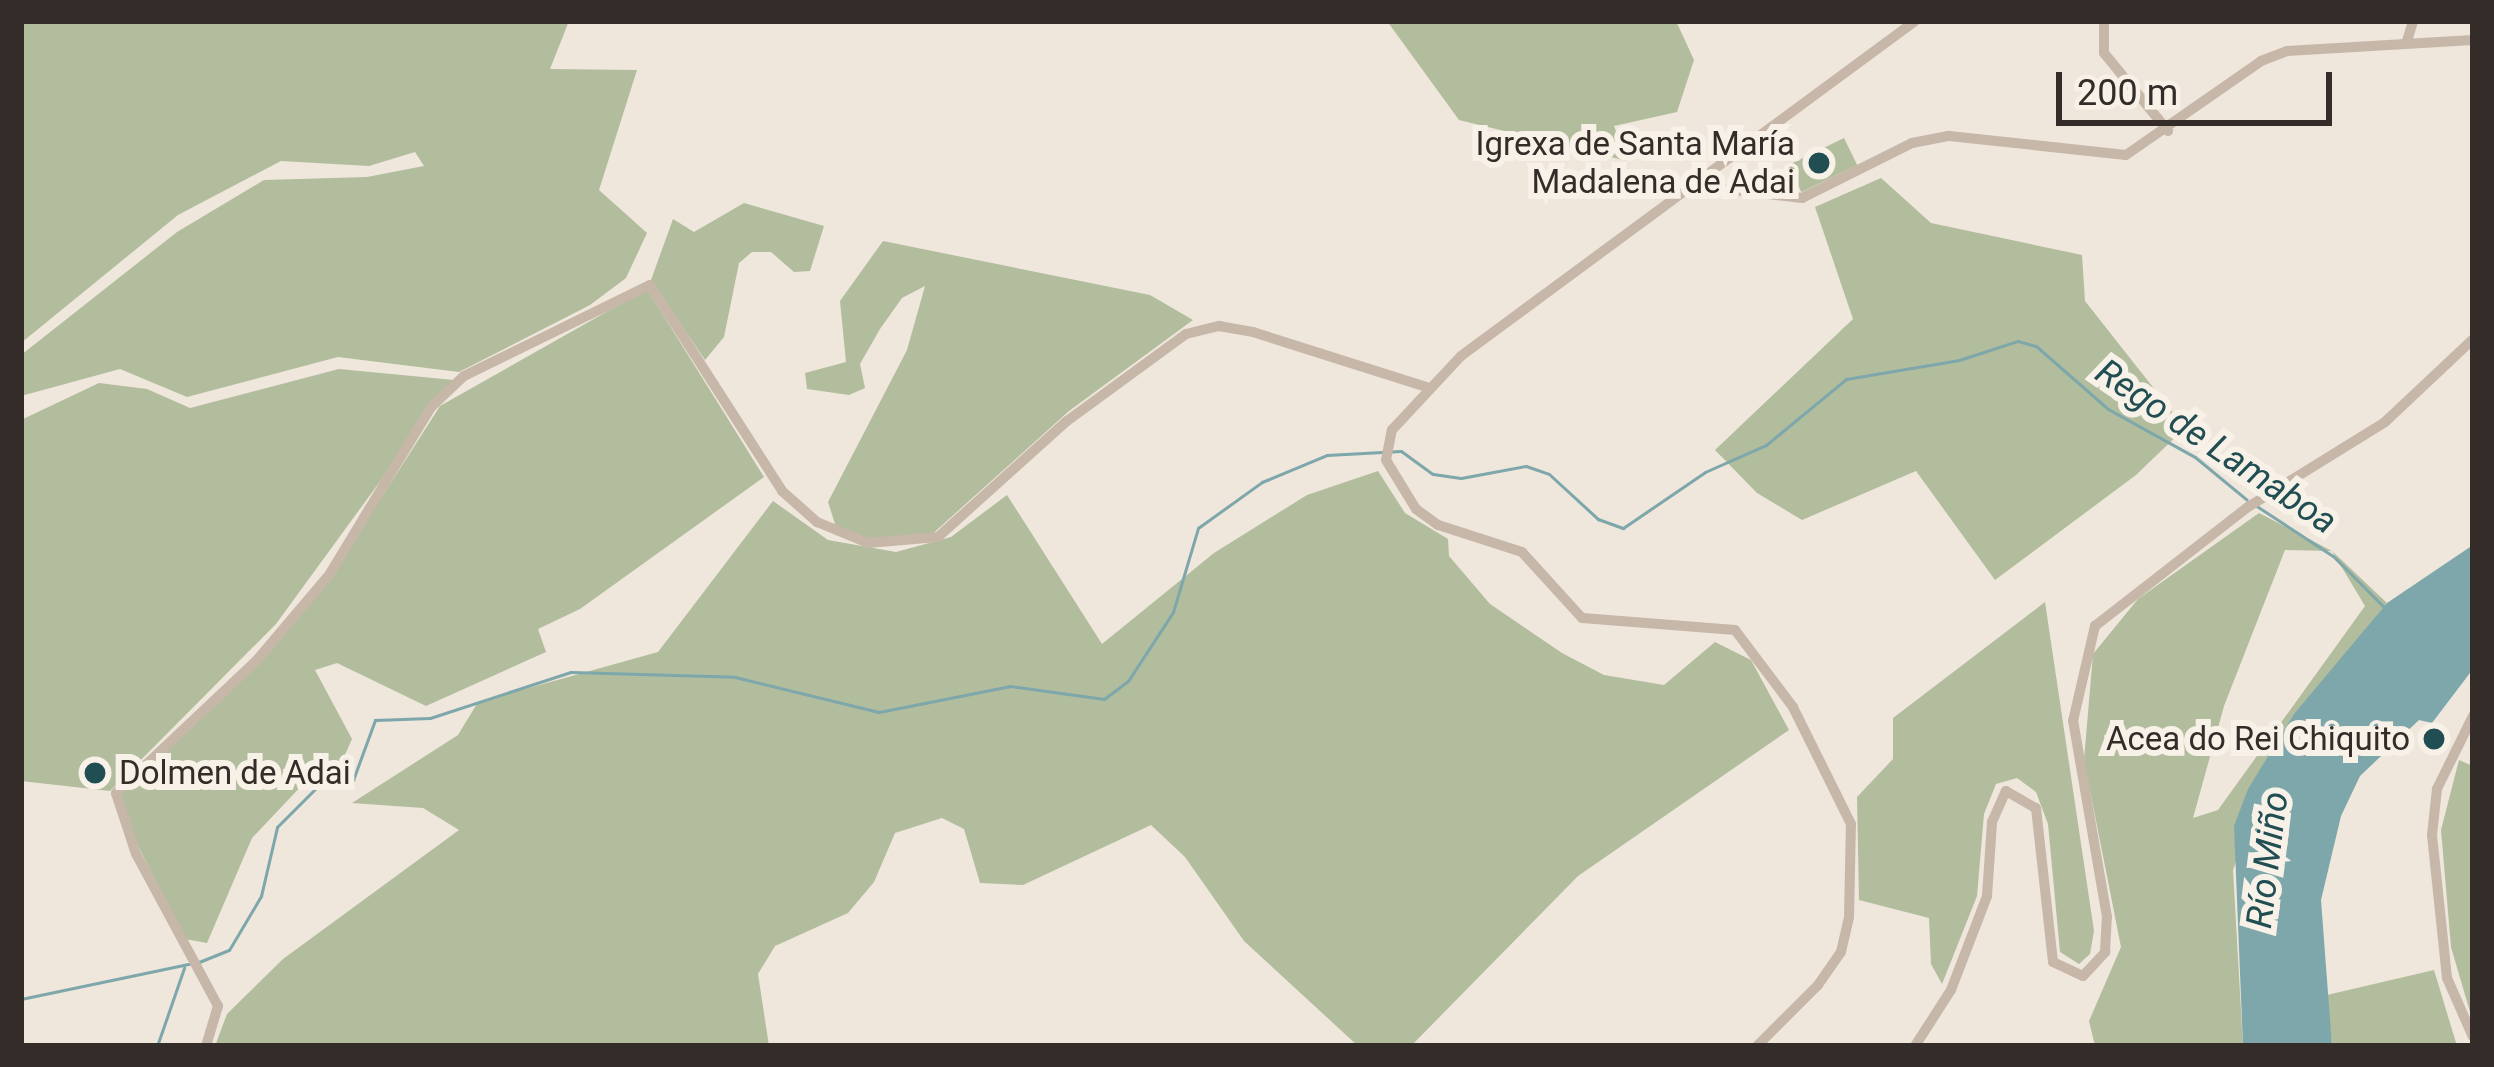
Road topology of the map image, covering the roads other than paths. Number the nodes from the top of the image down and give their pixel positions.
1 (1916, 21) edge
2 (2104, 21) edge
3 (2413, 21) edge
4 (2473, 40) edge
5 (2408, 41) junction
6 (2168, 131) junction
7 (1704, 176) junction
8 (1691, 185) junction
9 (1712, 190) junction
10 (2473, 339) edge
11 (1426, 387) junction
12 (2473, 716) edge
13 (2473, 1037) edge
14 (206, 1046) edge
15 (1757, 1046) edge
16 (1915, 1046) edge

1 - 7 street
2 - 6 street
3 - 5 street
4 - 5 street
5 - 6 street
6 - 9 street
7 - 8 street
7 - 9 street
8 - 9 street
8 - 11 street
10 - 16 street
11 - 14 street
11 - 15 street
12 - 13 street

